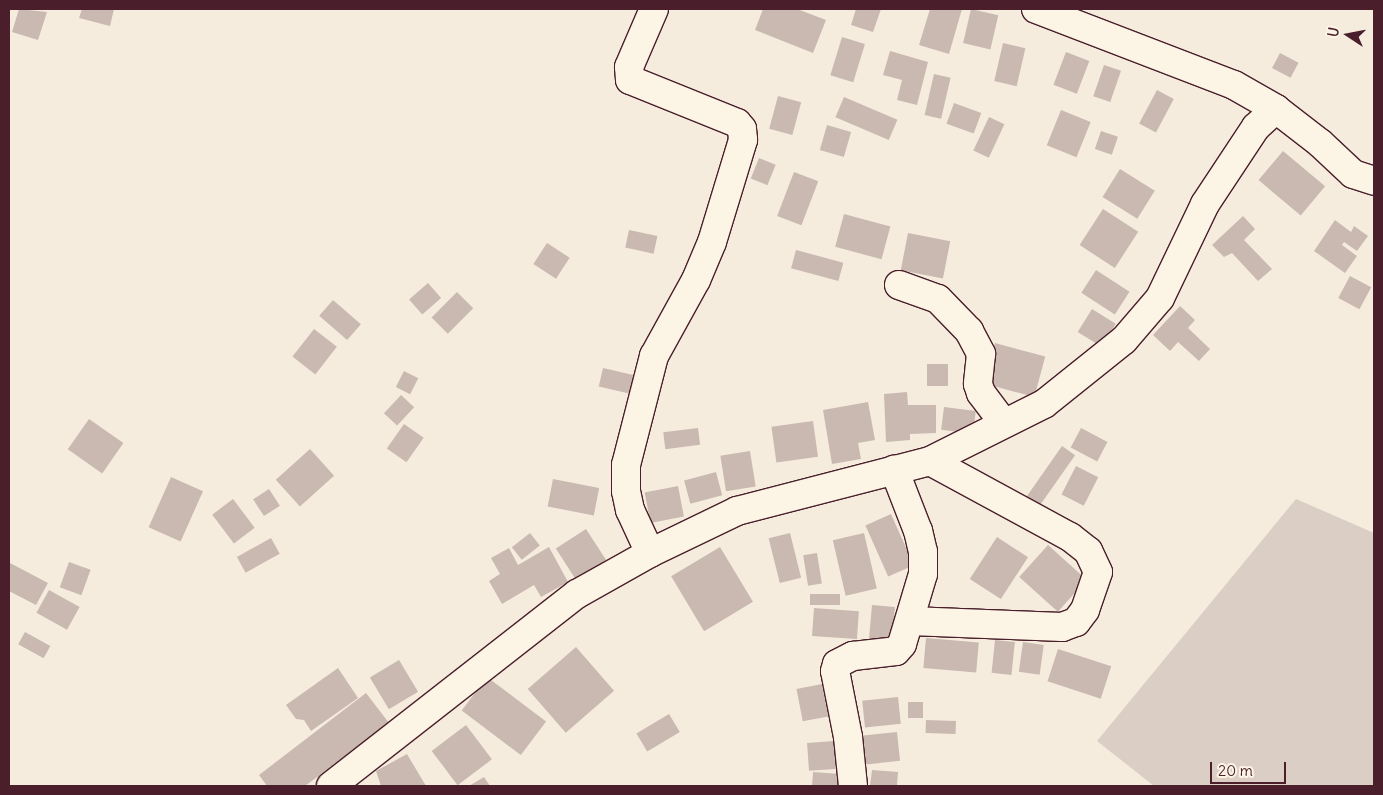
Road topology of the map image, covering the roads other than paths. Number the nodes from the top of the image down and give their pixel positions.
1 (654, 9) edge
2 (1036, 9) edge
3 (1276, 109) junction
4 (1374, 181) edge
5 (899, 285) dead end
6 (1004, 423) junction
7 (930, 461) junction
8 (894, 469) junction
9 (650, 553) junction
10 (910, 621) junction
11 (331, 786) edge
12 (853, 786) edge

1 - 9 street
2 - 3 street
3 - 4 street
3 - 6 street
5 - 6 street
6 - 7 street
7 - 8 street
7 - 10 street
8 - 9 street
8 - 10 street
9 - 11 street
10 - 12 street

